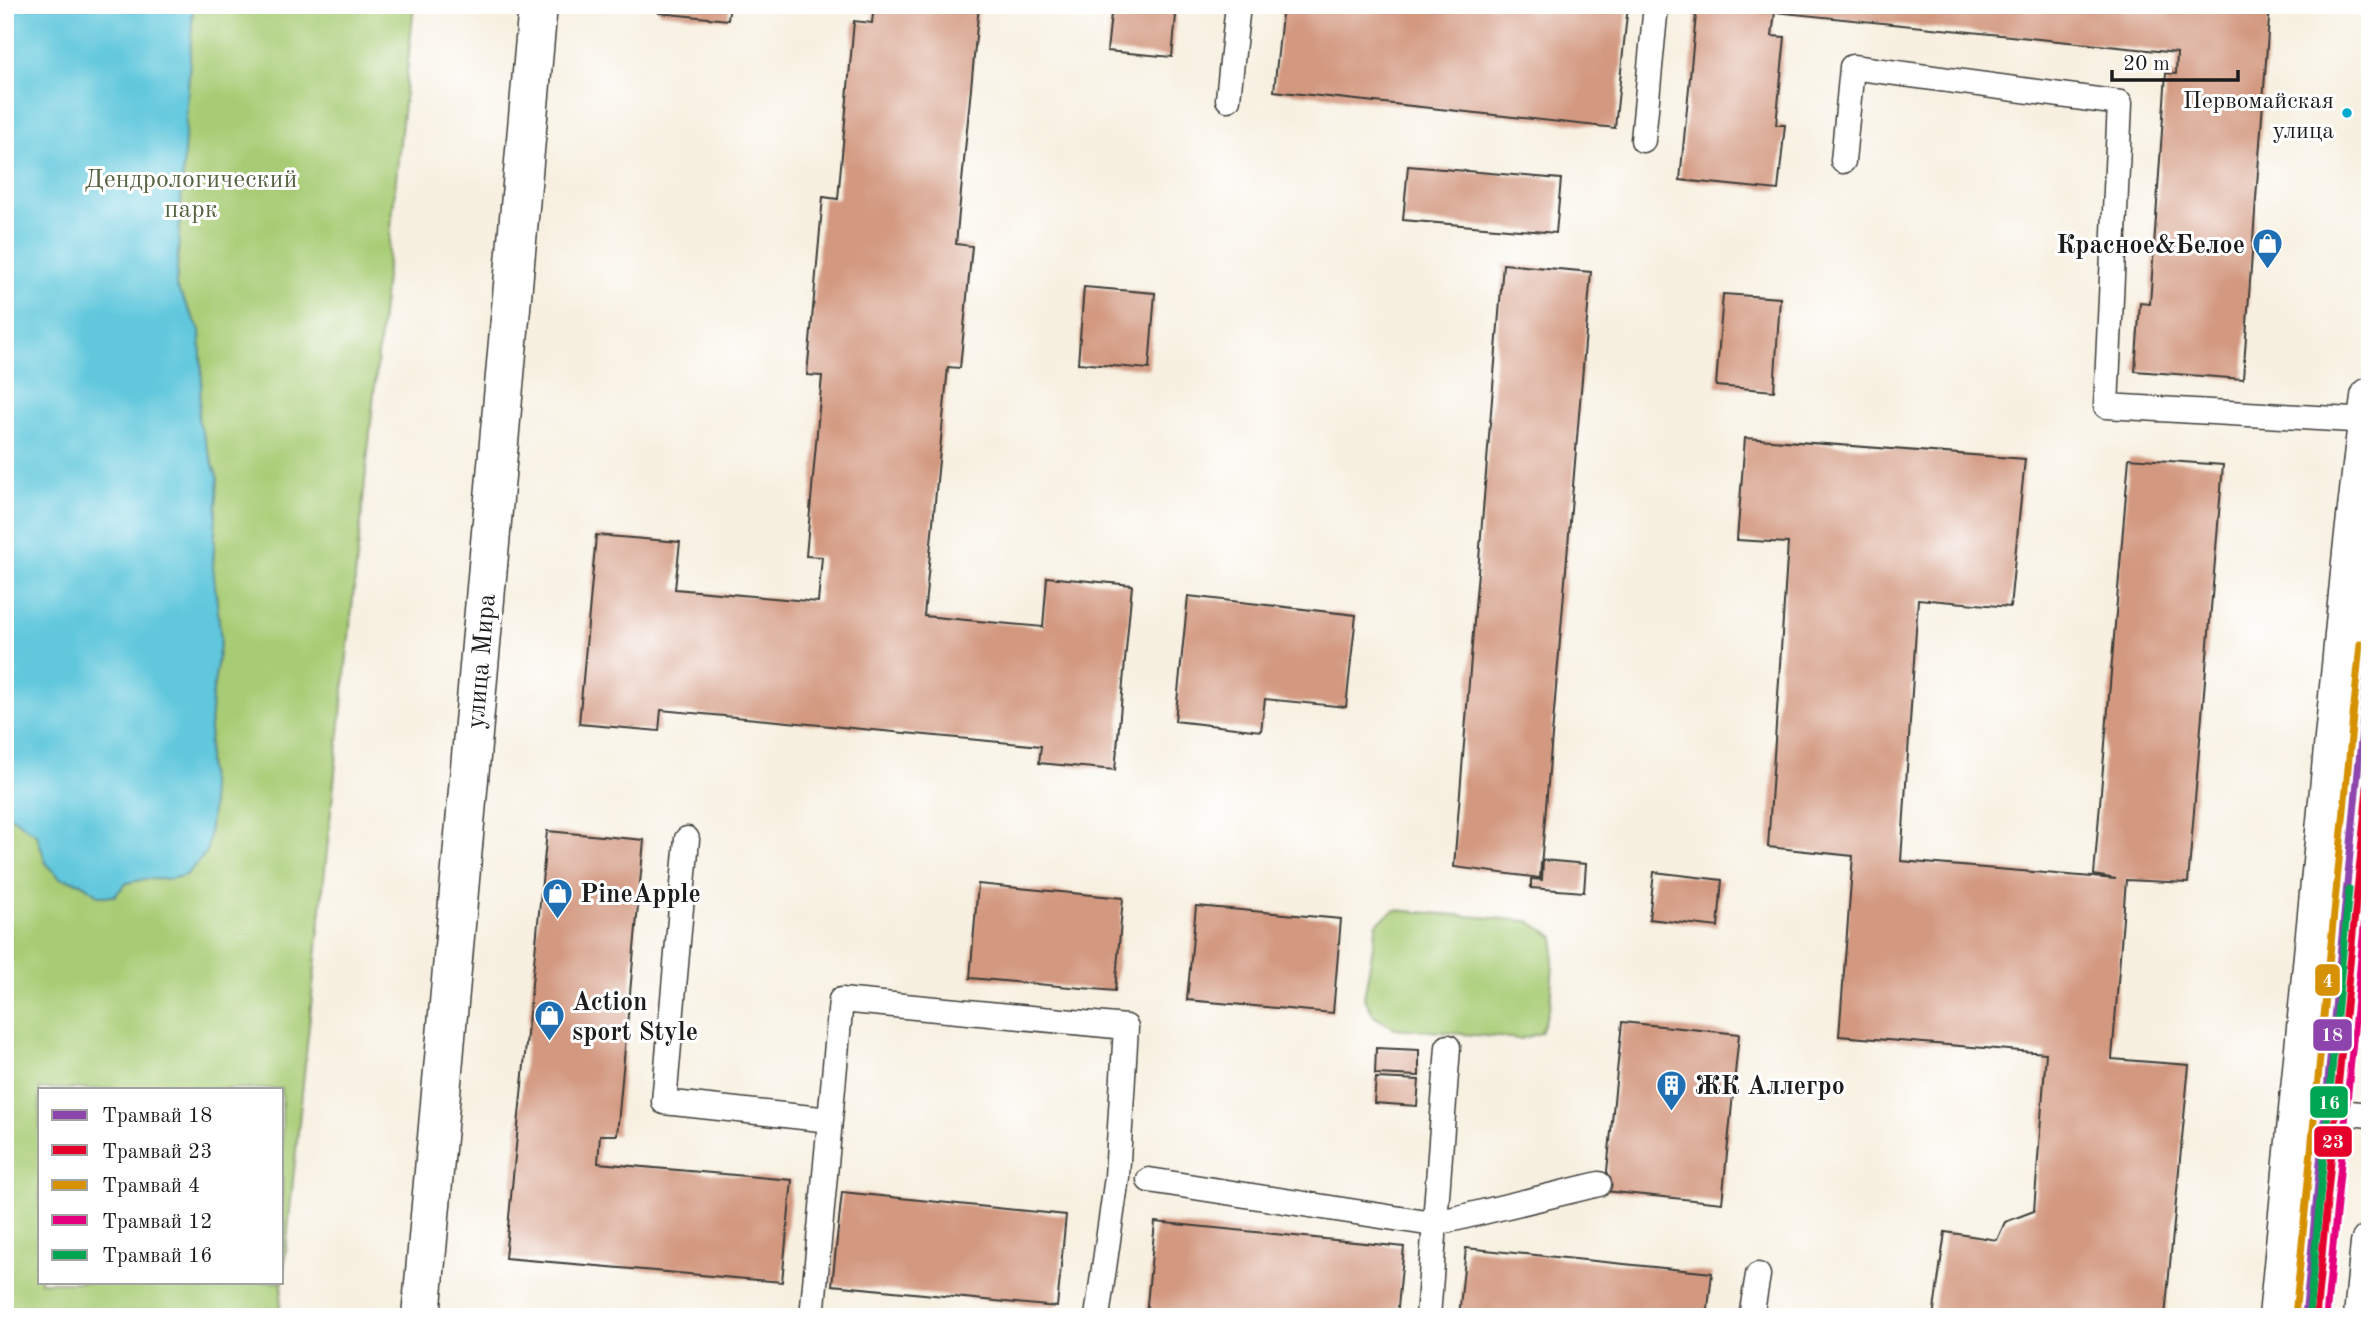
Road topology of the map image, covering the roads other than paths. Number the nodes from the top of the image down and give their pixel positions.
1 (538, 5) edge
2 (1238, 5) edge
3 (1656, 5) edge
4 (1228, 99) dead end
5 (1643, 140) dead end
6 (1843, 161) dead end
7 (2369, 413) edge
8 (2361, 552) edge
9 (2332, 758) junction
10 (2370, 763) edge
11 (687, 839) dead end
12 (1448, 1048) dead end
13 (2298, 1108) junction
14 (2370, 1115) edge
15 (830, 1120) junction
16 (1149, 1180) dead end
17 (1600, 1184) dead end
18 (1433, 1224) junction
19 (2370, 1243) edge
20 (1758, 1275) dead end
21 (421, 1317) edge
22 (813, 1317) edge
23 (1097, 1317) edge
24 (1428, 1317) edge
25 (1751, 1317) edge
26 (2278, 1317) edge
27 (2363, 1317) edge

1 - 21 street, улица Мира
2 - 4 lane
3 - 5 lane
6 - 7 lane
7 - 8 street
8 - 9 street
9 - 10 lane
9 - 13 street
11 - 15 lane
12 - 18 lane
13 - 14 lane
13 - 26 street
15 - 22 lane
15 - 23 lane
16 - 18 lane
17 - 18 lane
18 - 24 lane
19 - 27 street
20 - 25 lane

